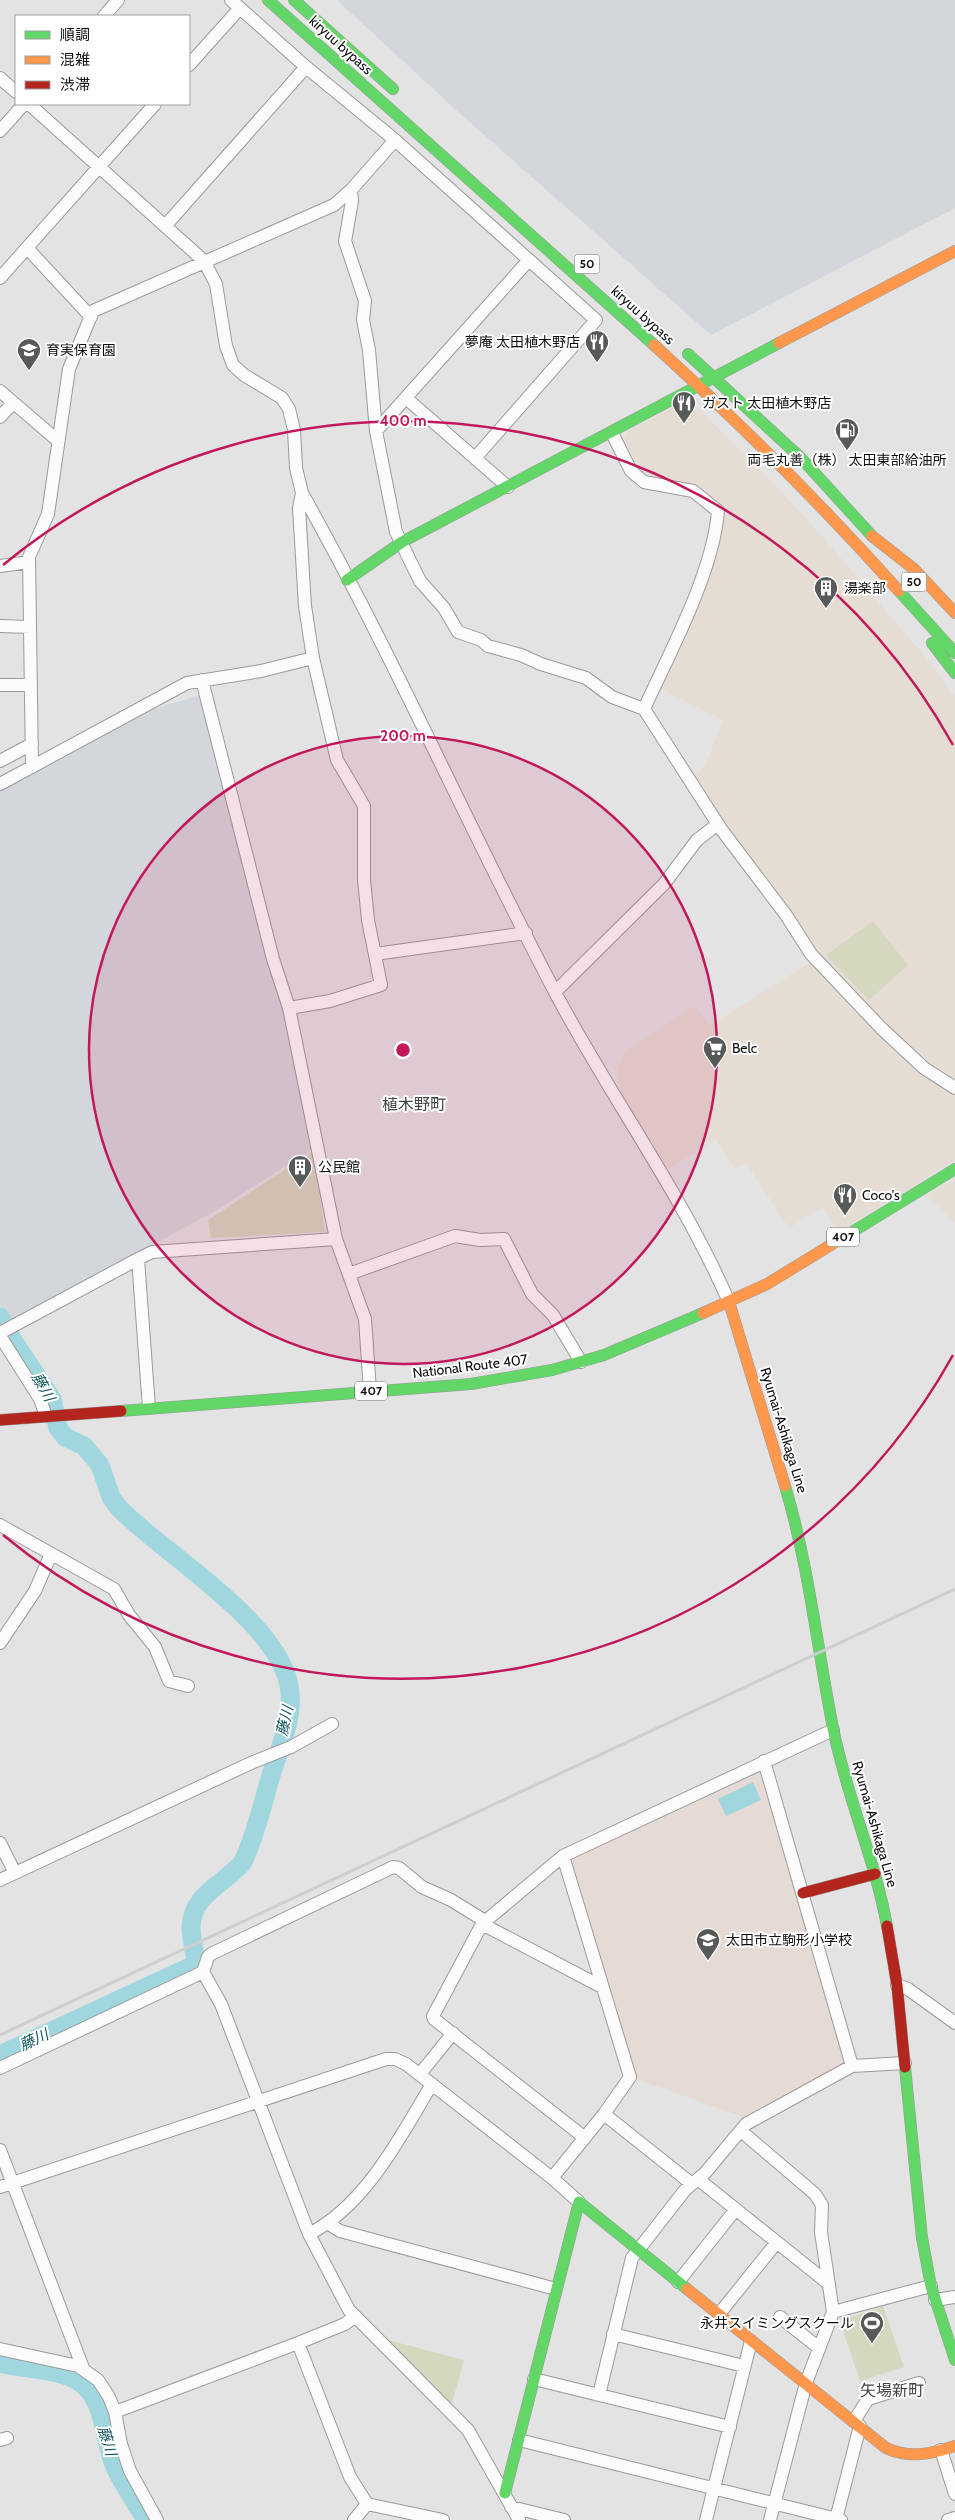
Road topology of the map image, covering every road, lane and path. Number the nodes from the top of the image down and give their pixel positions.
1 (118, 0) edge
2 (268, 0) edge
3 (294, 0) edge
4 (236, 4) edge
5 (105, 15) edge
6 (190, 64) edge
7 (306, 67) junction
8 (0, 78) edge
9 (15, 91) edge
10 (402, 97) dead end
11 (23, 105) edge
12 (30, 105) edge
13 (154, 105) edge
14 (0, 131) edge
15 (395, 140) junction
16 (100, 166) junction
17 (351, 190) junction
18 (166, 225) junction
19 (26, 248) junction
20 (955, 252) edge
21 (204, 260) junction
22 (528, 261) junction
23 (0, 278) edge
24 (91, 317) junction
25 (678, 346) dead end
26 (715, 378) junction
27 (700, 387) junction
28 (0, 392) edge
29 (406, 398) junction
30 (13, 403) junction
31 (0, 417) edge
32 (376, 431) junction
33 (612, 433) junction
34 (57, 440) junction
35 (475, 458) junction
36 (508, 487) junction
37 (302, 494) junction
38 (843, 529) junction
39 (402, 542) junction
40 (29, 562) junction
41 (0, 566) edge
42 (347, 580) junction
43 (952, 617) edge
44 (0, 626) edge
45 (30, 627) junction
46 (955, 653) edge
47 (313, 658) junction
48 (955, 672) edge
49 (202, 680) junction
50 (0, 684) edge
51 (31, 685) junction
52 (644, 710) junction
53 (32, 744) junction
54 (0, 761) edge
55 (32, 767) junction
56 (0, 784) edge
57 (718, 824) junction
58 (526, 933) junction
59 (375, 954) junction
60 (555, 992) junction
61 (289, 1008) junction
62 (955, 1088) edge
63 (955, 1169) edge
64 (336, 1239) junction
65 (138, 1259) junction
66 (349, 1274) junction
67 (729, 1302) junction
68 (4, 1331) edge
69 (581, 1362) junction
70 (370, 1391) junction
71 (149, 1408) junction
72 (46, 1416) junction
73 (0, 1420) edge
74 (0, 1525) edge
75 (51, 1554) junction
76 (0, 1643) edge
77 (188, 1686) dead end
78 (332, 1724) dead end
79 (833, 1730) junction
80 (764, 1761) junction
81 (0, 1843) edge
82 (563, 1856) junction
83 (16, 1873) junction
84 (875, 1874) junction
85 (0, 1880) edge
86 (803, 1893) junction
87 (483, 1923) junction
88 (203, 1972) junction
89 (897, 1985) junction
90 (602, 1986) junction
91 (955, 2024) edge
92 (453, 2034) junction
93 (905, 2064) junction
94 (852, 2066) junction
95 (0, 2068) edge
96 (420, 2074) junction
97 (432, 2084) junction
98 (258, 2101) junction
99 (604, 2114) junction
100 (741, 2131) junction
101 (584, 2138) junction
102 (0, 2150) edge
103 (552, 2178) junction
104 (695, 2181) junction
105 (6, 2185) edge
106 (578, 2202) junction
107 (736, 2209) junction
108 (328, 2224) junction
109 (309, 2234) junction
110 (776, 2242) junction
111 (637, 2250) junction
112 (678, 2282) junction
113 (829, 2284) junction
114 (930, 2286) junction
115 (556, 2289) junction
116 (955, 2297) edge
117 (935, 2300) junction
118 (833, 2312) junction
119 (718, 2314) junction
120 (354, 2317) junction
121 (780, 2317) dead end
122 (613, 2334) junction
123 (751, 2341) junction
124 (298, 2343) junction
125 (0, 2348) edge
126 (819, 2348) junction
127 (955, 2360) edge
128 (744, 2366) junction
129 (83, 2368) junction
130 (534, 2379) junction
131 (806, 2383) junction
132 (919, 2383) dead end
133 (598, 2395) junction
134 (116, 2412) junction
135 (857, 2424) junction
136 (730, 2427) junction
137 (519, 2440) junction
138 (955, 2446) edge
139 (941, 2450) junction
140 (714, 2489) junction
141 (505, 2493) junction
142 (955, 2494) edge
143 (367, 2504) junction
144 (774, 2504) junction
145 (511, 2507) junction
146 (955, 2518) edge
147 (838, 2519) edge
148 (157, 2520) edge
149 (354, 2520) edge
150 (444, 2520) edge
151 (519, 2520) edge
152 (564, 2520) edge
153 (706, 2520) edge
154 (770, 2520) edge
155 (948, 2520) edge

1 - 5 street
2 - 27 main road, kiryuu bypass / 50
3 - 10 main road, kiryuu bypass
4 - 6 street
4 - 7 street
7 - 15 street
7 - 18 street
8 - 9 street
11 - 14 street
12 - 16 street
13 - 16 street
15 - 17 street
15 - 22 street
16 - 18 street
16 - 19 street
17 - 21 street
17 - 32 street
18 - 21 street
19 - 23 street
19 - 24 street
20 - 26 main road
21 - 24 street
21 - 37 street
22 - 29 street
22 - 35 street
24 - 34 street
25 - 26 main road, kiryuu bypass / 50
26 - 27 main road
26 - 43 main road, kiryuu bypass / 50
27 - 33 main road
27 - 38 main road, kiryuu bypass / 50
28 - 30 street
29 - 32 street
29 - 35 street
30 - 31 street
30 - 34 street
32 - 39 street
33 - 36 main road
33 - 52 street
34 - 40 street
35 - 36 street
36 - 39 main road
37 - 42 street
37 - 47 street
38 - 46 main road, kiryuu bypass / 50
38 - 48 main road, 50
39 - 42 main road
39 - 52 street
40 - 41 street
40 - 45 street
42 - 58 street
44 - 45 street
45 - 51 street
47 - 49 street
47 - 59 street
49 - 55 street
49 - 61 street
50 - 51 street
51 - 53 street
52 - 57 street
53 - 54 street
53 - 55 street
55 - 56 street
57 - 60 street
57 - 62 street
58 - 59 street
58 - 60 street
59 - 61 street
60 - 67 street
61 - 64 street
63 - 67 main road, National Route 407 / 407
64 - 65 street
64 - 66 street
65 - 68 street
65 - 71 street
66 - 69 street
66 - 70 street
67 - 69 main road, National Route 407 / 407
67 - 79 main road, Ryumai-Ashikaga Line
68 - 72 street
69 - 70 main road, National Route 407 / 407
70 - 71 main road, National Route 407 / 407
71 - 72 main road, National Route 407 / 407
72 - 73 main road, National Route 407 / 407
74 - 75 street
75 - 76 street
75 - 77 street
78 - 83 street
79 - 80 street
79 - 84 main road, Ryumai-Ashikaga Line
80 - 82 street
80 - 86 street
81 - 83 street
82 - 87 street
82 - 90 street
83 - 85 street
84 - 86 main road
84 - 89 main road, Ryumai-Ashikaga Line
86 - 94 street
87 - 88 street
87 - 90 street
87 - 92 street
88 - 95 street
88 - 98 street
89 - 91 street
89 - 93 main road, Ryumai-Ashikaga Line
90 - 99 street
92 - 96 street
92 - 101 street
93 - 94 street
93 - 114 main road, Ryumai-Ashikaga Line
94 - 100 street
96 - 97 street
96 - 98 street
97 - 103 street
97 - 108 street
98 - 105 street
98 - 109 street
99 - 101 street
99 - 104 street
100 - 104 street
100 - 113 street
101 - 103 street
102 - 105 street
103 - 106 street
104 - 107 street
104 - 111 street
105 - 129 street
106 - 111 main road
106 - 115 main road
107 - 110 street
107 - 112 street
108 - 109 street
108 - 115 street
109 - 120 street
110 - 113 street
110 - 119 street
111 - 112 main road
111 - 122 street
112 - 119 main road
113 - 118 street
114 - 117 main road, Ryumai-Ashikaga Line
114 - 118 street
115 - 130 main road
116 - 117 street
117 - 127 main road, Ryumai-Ashikaga Line
118 - 126 street
119 - 123 main road
120 - 124 street
120 - 141 street
121 - 126 street
122 - 128 street
122 - 133 street
123 - 128 street
123 - 131 main road
124 - 134 street
124 - 143 street
125 - 129 street
126 - 131 street
128 - 136 street
129 - 134 street
130 - 133 street
130 - 137 main road
131 - 135 main road
131 - 144 street
132 - 135 street
133 - 136 street
134 - 148 street
135 - 139 main road
135 - 147 street
136 - 140 street
137 - 140 street
137 - 141 main road
138 - 139 main road
139 - 142 street
140 - 144 street
140 - 153 street
141 - 145 street
143 - 149 street
143 - 150 street
144 - 147 street
144 - 154 street
145 - 151 street
145 - 152 street
146 - 155 street

